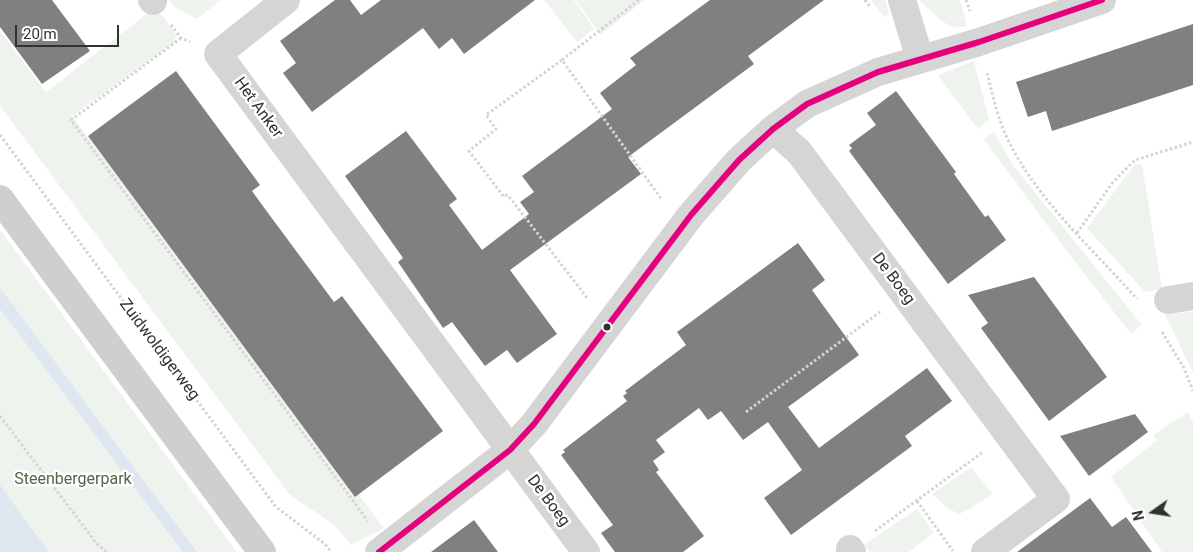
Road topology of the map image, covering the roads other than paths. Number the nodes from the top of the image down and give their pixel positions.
1 (286, 0) edge
2 (902, 0) edge
3 (1102, 0) edge
4 (920, 59) junction
5 (773, 129) junction
6 (0, 199) edge
7 (510, 450) junction
8 (383, 549) edge
9 (262, 552) edge
10 (586, 552) edge
11 (985, 552) edge

1 - 7 street, Het Anker
2 - 4 street
3 - 4 street
4 - 5 street
5 - 7 street
5 - 11 street, De Boeg
6 - 9 main road
7 - 8 street
7 - 10 street, De Boeg

